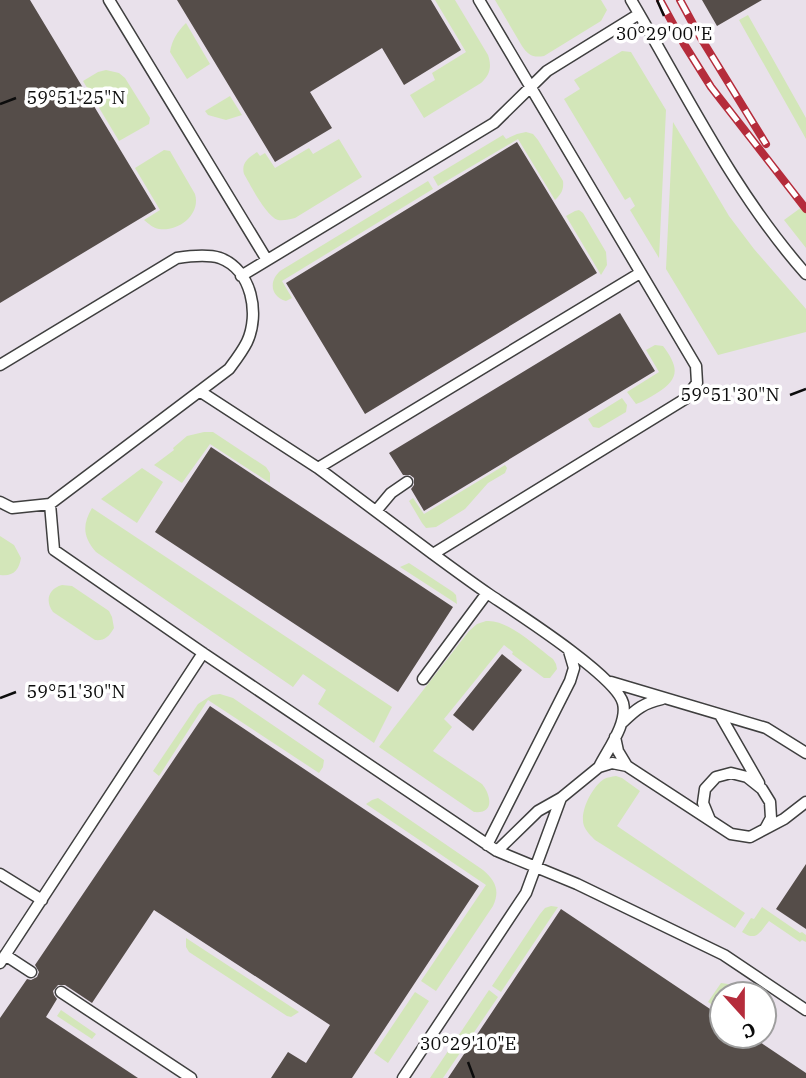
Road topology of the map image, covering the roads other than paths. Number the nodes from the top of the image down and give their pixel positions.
1 (109, 0) edge
2 (479, 0) edge
3 (631, 0) edge
4 (639, 14) junction
5 (530, 87) junction
6 (267, 260) junction
7 (640, 273) junction
8 (806, 274) edge
9 (241, 276) junction
10 (0, 365) edge
11 (201, 392) junction
12 (318, 468) junction
13 (407, 482) dead end
14 (0, 502) edge
15 (50, 504) junction
16 (376, 511) junction
17 (433, 554) junction
18 (487, 593) junction
19 (569, 651) junction
20 (204, 653) junction
21 (423, 679) dead end
22 (608, 681) junction
23 (666, 699) junction
24 (720, 715) junction
25 (623, 722) junction
26 (615, 737) junction
27 (806, 753) edge
28 (627, 766) junction
29 (599, 767) junction
30 (762, 789) junction
31 (561, 798) junction
32 (806, 803) edge
33 (710, 821) junction
34 (765, 829) junction
35 (492, 848) junction
36 (534, 867) junction
37 (0, 874) edge
38 (41, 900) junction
39 (3, 959) edge
40 (31, 972) dead end
41 (61, 992) dead end
42 (806, 1010) edge
43 (191, 1078) edge
44 (403, 1078) edge

1 - 6 lane
2 - 5 lane
3 - 4 lane
4 - 5 lane
4 - 8 lane
5 - 6 lane
5 - 7 lane
6 - 9 lane
7 - 12 lane
7 - 17 lane
9 - 10 lane
9 - 11 lane
11 - 12 lane
11 - 15 lane
12 - 16 lane
13 - 16 lane
14 - 15 lane
15 - 20 lane
16 - 17 lane
17 - 18 lane
18 - 19 lane
18 - 21 lane
19 - 22 lane
19 - 35 lane
20 - 35 lane
20 - 38 lane
22 - 23 lane
22 - 25 lane
23 - 24 lane
23 - 25 lane
24 - 27 lane
24 - 30 lane
25 - 26 lane
26 - 28 lane
26 - 29 lane
28 - 29 lane
28 - 33 lane
29 - 31 lane
30 - 33 lane
30 - 34 lane
31 - 35 lane
31 - 36 lane
32 - 34 lane
33 - 34 lane
35 - 36 lane
36 - 42 lane
36 - 44 lane
37 - 38 lane
38 - 39 lane
39 - 40 lane
41 - 43 lane

